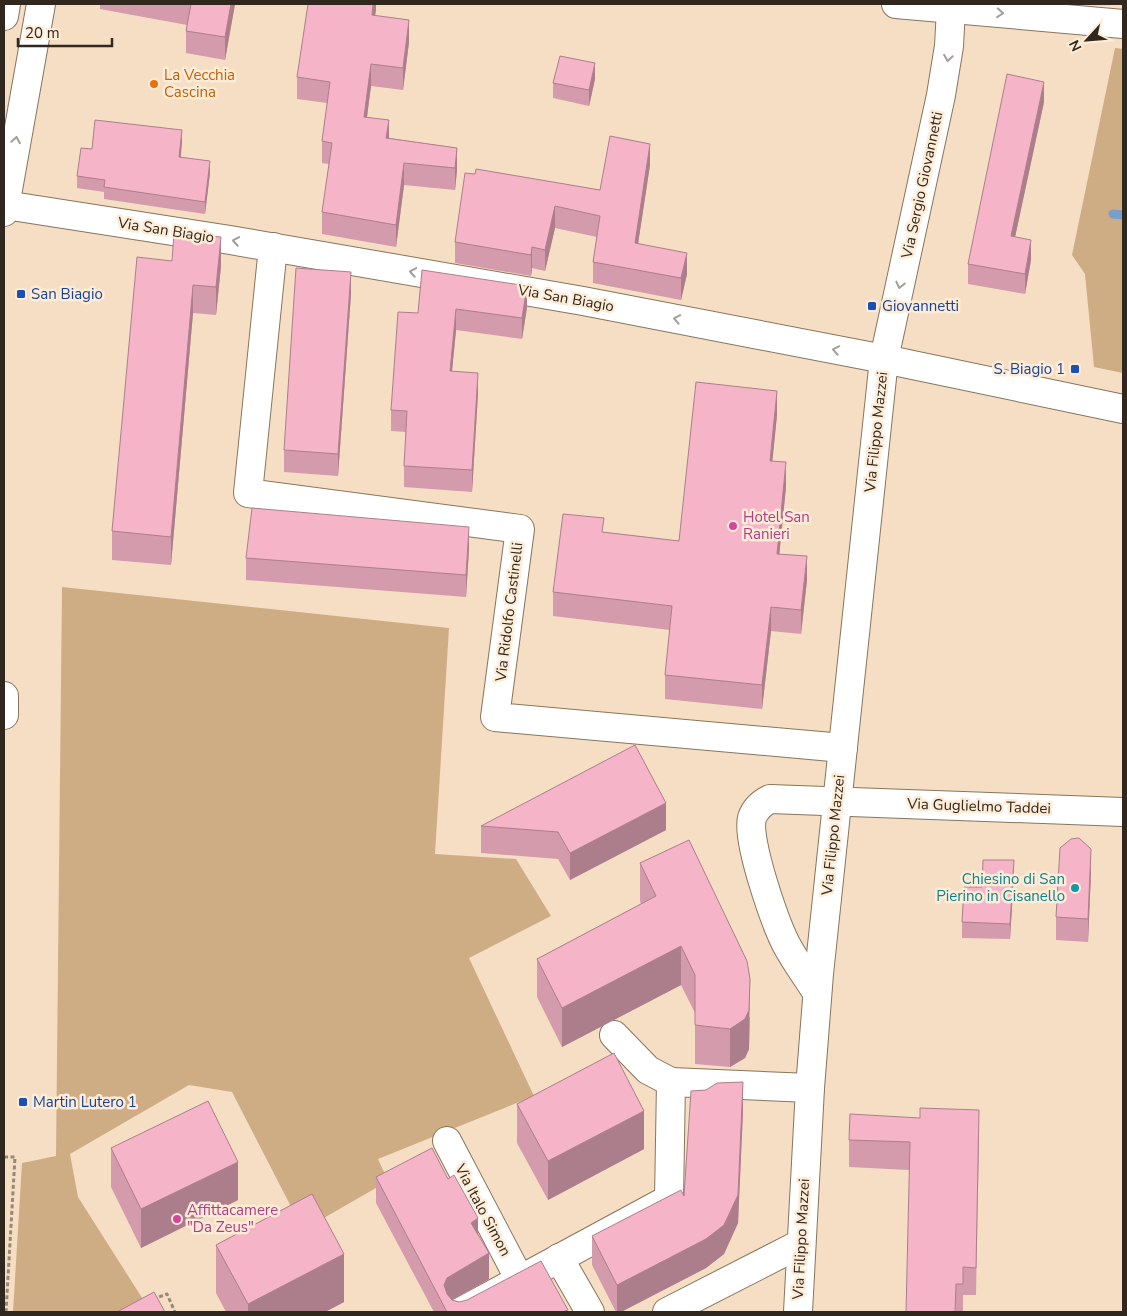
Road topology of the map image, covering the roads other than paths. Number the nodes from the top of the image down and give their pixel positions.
1 (6, 4) edge
2 (41, 4) edge
3 (896, 4) edge
4 (951, 9) junction
5 (4, 16) edge
6 (1123, 24) edge
7 (4, 208) edge
8 (273, 248) junction
9 (884, 359) junction
10 (1123, 409) edge
11 (4, 696) edge
12 (4, 715) edge
13 (843, 748) junction
14 (836, 801) junction
15 (1123, 812) edge
16 (818, 993) junction
17 (614, 1035) dead end
18 (671, 1082) junction
19 (810, 1088) junction
20 (447, 1141) dead end
21 (800, 1244) junction
22 (559, 1258) junction
23 (520, 1280) junction
24 (460, 1312) edge
25 (590, 1312) edge
26 (667, 1312) edge
27 (798, 1312) edge

1 - 5 street
7 -> 2 street
3 - 4 street
4 -> 6 street
4 -> 9 street, Via Sergio Giovannetti
8 -> 7 street, Via San Biagio
9 -> 8 street, Via San Biagio
8 - 13 street, Via Ridolfo Castinelli
9 - 10 street, Via San Biagio
9 - 13 street, Via Filippo Mazzei
11 - 12 street
13 - 14 street, Via Filippo Mazzei
14 - 15 street, Via Guglielmo Taddei
14 - 16 street, Via Filippo Mazzei
14 - 16 street, Via Guglielmo Taddei
16 - 19 street, Via Filippo Mazzei
17 - 18 street
18 - 19 street
18 - 22 street
19 - 21 street, Via Filippo Mazzei
20 - 23 street, Via Italo Simon
21 - 26 street
21 - 27 street, Via Filippo Mazzei
22 - 23 street
22 - 25 street
23 - 24 street

